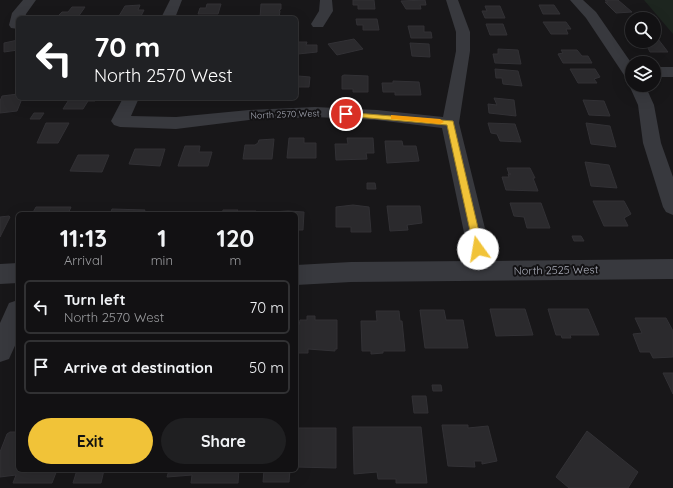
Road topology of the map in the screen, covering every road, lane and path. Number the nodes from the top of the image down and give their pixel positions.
1 (30, 0) edge
2 (176, 0) edge
3 (326, 0) edge
4 (452, 0) edge
5 (576, 0) edge
6 (18, 16) edge
7 (169, 16) edge
8 (318, 24) dead end
9 (625, 64) edge
10 (661, 72) edge
11 (673, 72) edge
12 (640, 92) edge
13 (130, 100) edge
14 (450, 123) junction
15 (673, 207) edge
16 (673, 269) edge
17 (484, 271) junction
18 (16, 273) edge
19 (0, 274) edge
20 (298, 275) edge
21 (16, 315) edge
22 (0, 350) edge

1 - 6 street
2 - 7 street
3 - 8 street
4 - 14 street
5 - 9 street
10 - 11 street
12 - 15 street
13 - 14 street, North 2570 West
14 - 17 street
16 - 17 street, North 2525 West
17 - 20 street, North 2525 West
18 - 19 street
21 - 22 street

